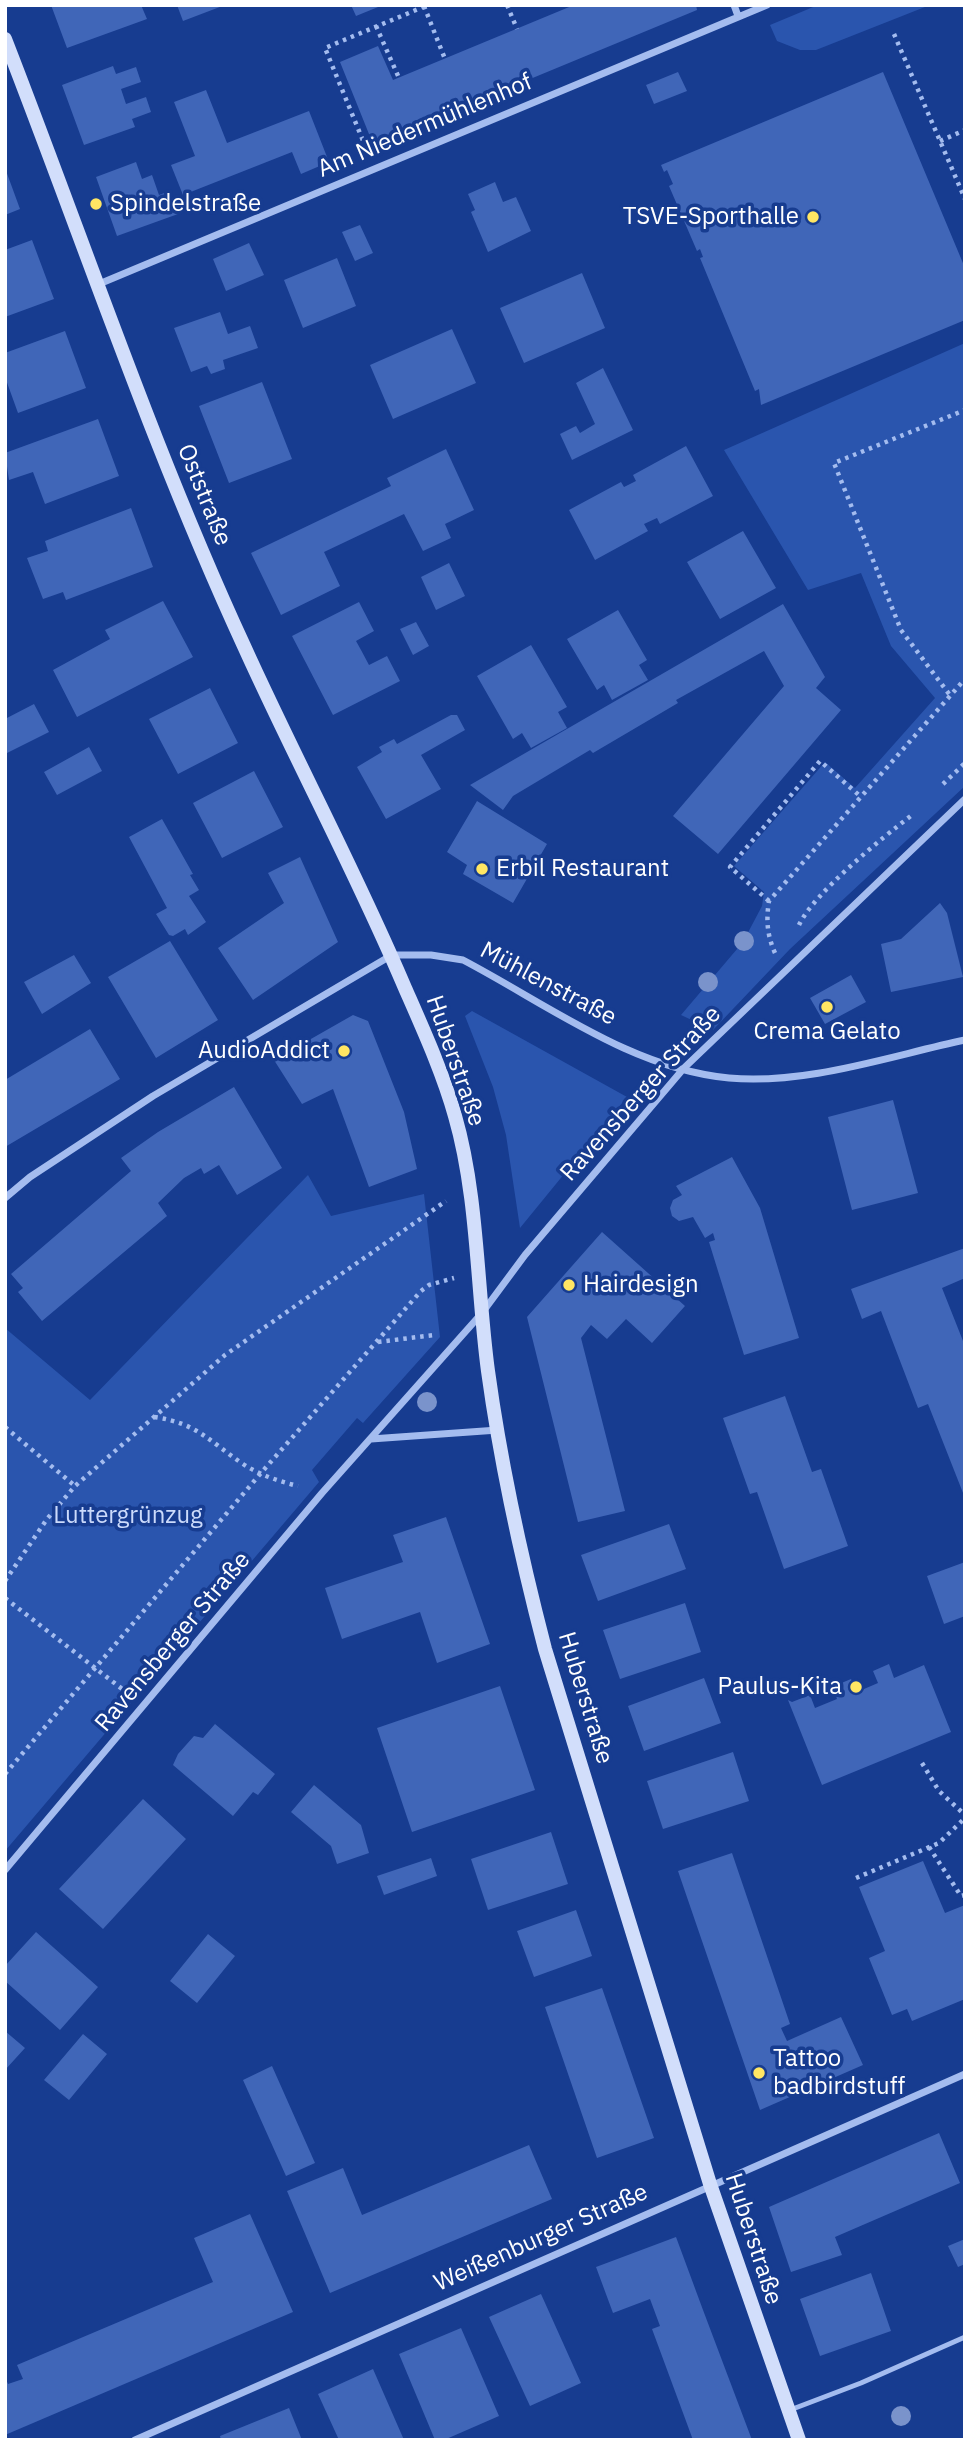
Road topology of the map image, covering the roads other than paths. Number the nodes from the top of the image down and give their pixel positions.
1 (734, 5) edge
2 (766, 5) edge
3 (738, 16) junction
4 (5, 39) edge
5 (99, 284) junction
6 (965, 799) edge
7 (391, 955) junction
8 (965, 1040) edge
9 (684, 1068) junction
10 (5, 1198) edge
11 (482, 1313) junction
12 (498, 1430) junction
13 (370, 1439) junction
14 (5, 1870) edge
15 (965, 2074) edge
16 (710, 2184) junction
17 (965, 2337) edge
18 (788, 2411) junction
19 (135, 2440) edge
20 (799, 2440) edge

1 - 3 street
2 - 3 street, Am Niedermühlenhof
3 - 5 street, Am Niedermühlenhof
4 - 5 street, Oststraße
5 - 7 street, Oststraße
6 - 9 street, Ravensberger Straße
7 - 9 street, Mühlenstraße
7 - 10 street
7 - 11 street, Huberstraße
8 - 9 street, Mühlenstraße
9 - 11 street, Ravensberger Straße
11 - 12 street, Huberstraße
11 - 13 street, Ravensberger Straße
12 - 13 street
12 - 16 street, Huberstraße
13 - 14 street, Ravensberger Straße
15 - 16 street, Weißenburger Straße
16 - 18 street, Huberstraße
16 - 19 street, Weißenburger Straße
17 - 18 lane
18 - 20 street, Huberstraße

